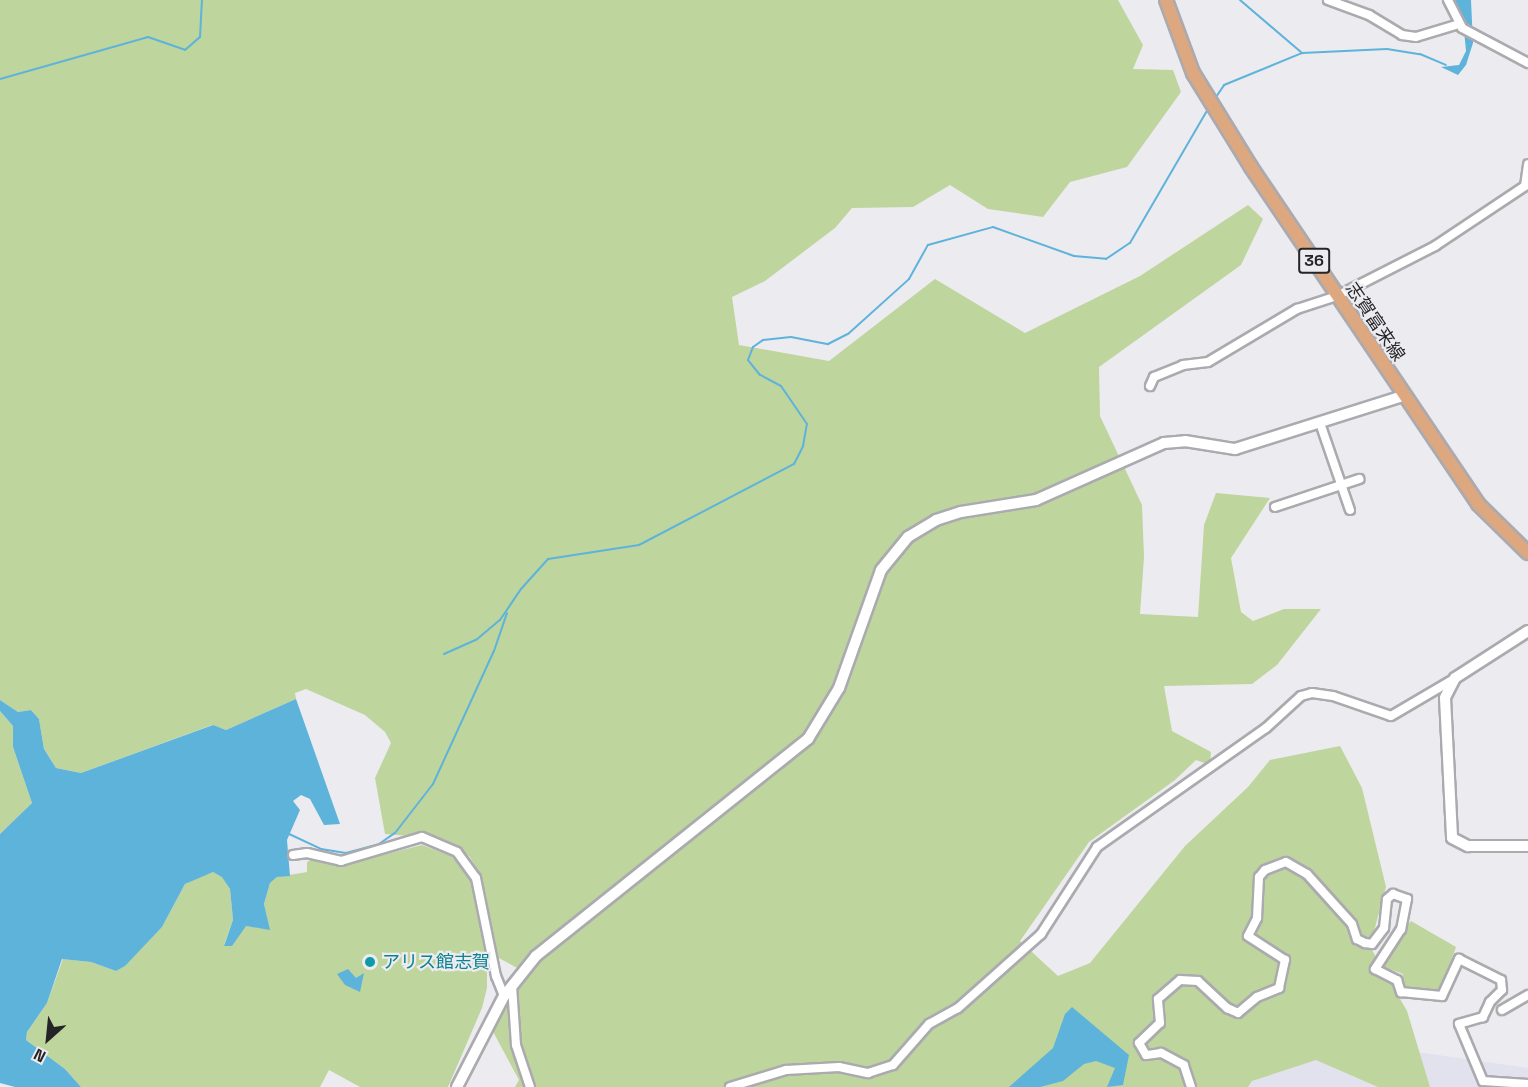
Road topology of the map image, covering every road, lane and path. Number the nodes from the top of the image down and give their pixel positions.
1 (1166, 0) edge
2 (1328, 0) edge
3 (1448, 0) edge
4 (1460, 26) junction
5 (1528, 63) edge
6 (1528, 164) edge
7 (1337, 296) junction
8 (1150, 386) dead end
9 (1403, 396) junction
10 (1320, 423) junction
11 (1359, 479) dead end
12 (1342, 484) junction
13 (1275, 507) dead end
14 (1350, 510) dead end
15 (1528, 553) edge
16 (1528, 631) edge
17 (1455, 678) junction
18 (1528, 846) edge
19 (293, 855) dead end
20 (512, 982) junction
21 (1528, 995) edge
22 (504, 996) junction
23 (1502, 1010) dead end
24 (1528, 1084) edge
25 (457, 1087) edge
26 (530, 1087) edge
27 (730, 1087) edge
28 (1191, 1087) edge

1 - 7 main road, 志賀富来線 / 36
2 - 4 street
3 - 4 street
4 - 5 street
6 - 7 street
7 - 8 street
7 - 9 main road, 志賀富来線 / 36
9 - 10 street
9 - 15 main road, 志賀富来線 / 36
10 - 12 street
10 - 20 street
11 - 12 street
12 - 13 street
12 - 14 street
16 - 17 street
17 - 18 street
17 - 27 street
19 - 22 street
20 - 22 street
20 - 26 street
21 - 23 street
22 - 25 street
24 - 28 street

